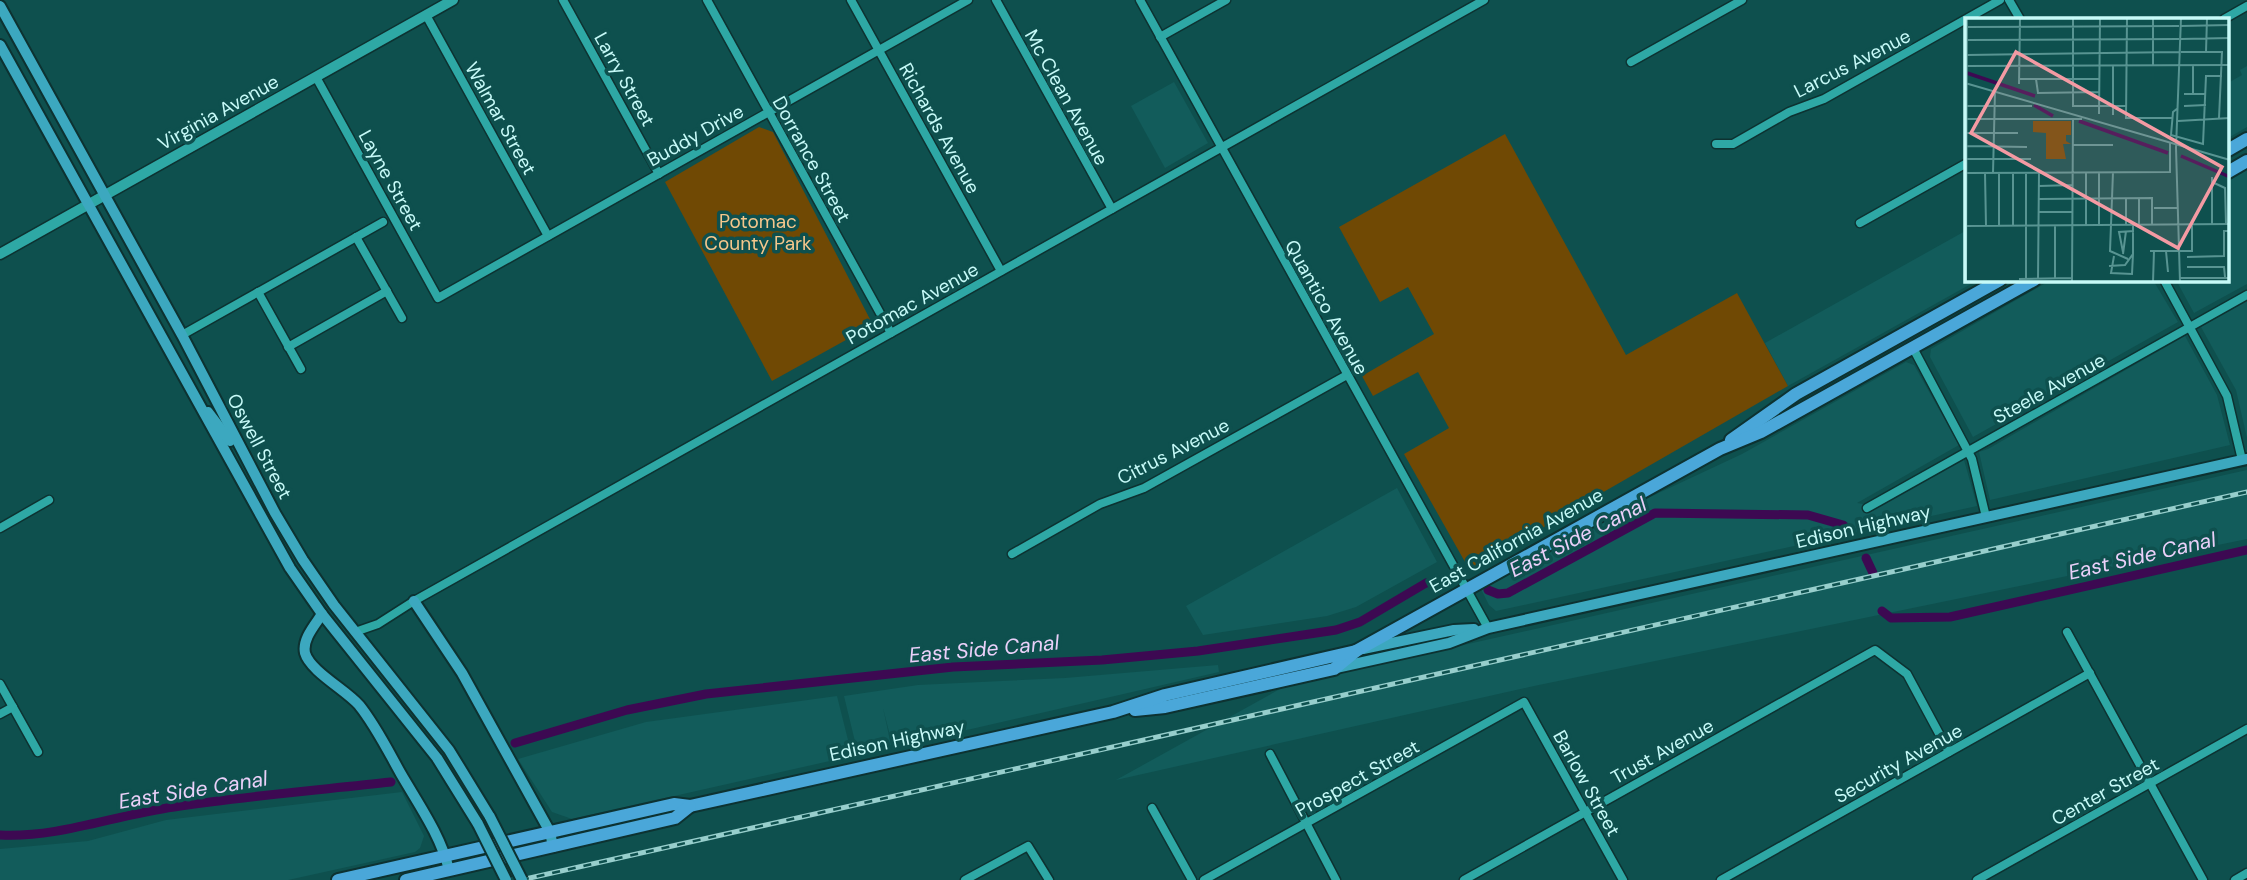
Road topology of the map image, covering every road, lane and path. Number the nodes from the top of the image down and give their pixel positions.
1 (453, 0) edge
2 (563, 0) edge
3 (707, 0) edge
4 (851, 0) edge
5 (968, 0) edge
6 (996, 0) edge
7 (1140, 0) edge
8 (1226, 0) edge
9 (1484, 0) edge
10 (1742, 0) edge
11 (2000, 0) edge
12 (2009, 0) edge
13 (0, 6) edge
14 (2247, 6) edge
15 (426, 15) junction
16 (1968, 18) edge
17 (2019, 18) edge
18 (2226, 18) edge
19 (1965, 20) edge
20 (1160, 37) junction
21 (0, 45) edge
22 (879, 50) junction
23 (1631, 62) dead end
24 (316, 77) junction
25 (769, 112) junction
26 (2247, 139) edge
27 (1716, 144) dead end
28 (1222, 147) junction
29 (2230, 149) edge
30 (2247, 161) edge
31 (1965, 164) edge
32 (2230, 171) edge
33 (659, 174) junction
34 (104, 195) junction
35 (87, 204) junction
36 (1111, 209) junction
37 (383, 222) dead end
38 (1860, 223) dead end
39 (548, 236) junction
40 (356, 237) junction
41 (0, 254) edge
42 (1001, 271) junction
43 (1996, 282) edge
44 (2030, 282) edge
45 (2165, 282) edge
46 (387, 291) junction
47 (258, 292) junction
48 (1979, 292) junction
49 (2247, 295) edge
50 (438, 298) joint
51 (402, 318) dead end
52 (2190, 327) junction
53 (891, 333) junction
54 (182, 335) junction
55 (288, 347) junction
56 (1913, 348) junction
57 (301, 369) dead end
58 (1347, 375) junction
59 (186, 382) junction
60 (240, 446) junction
61 (1720, 449) junction
62 (1968, 451) junction
63 (2244, 459) edge
64 (49, 500) dead end
65 (1867, 508) dead end
66 (1986, 517) junction
67 (0, 528) edge
68 (1012, 554) dead end
69 (1466, 590) junction
70 (414, 601) junction
71 (322, 614) junction
72 (1488, 628) junction
73 (355, 632) junction
74 (2067, 632) dead end
75 (1356, 651) junction
76 (1334, 668) junction
77 (2090, 673) junction
78 (0, 684) edge
79 (1524, 702) joint
80 (13, 708) junction
81 (1113, 712) junction
82 (0, 714) edge
83 (2247, 729) edge
84 (38, 752) dead end
85 (1949, 752) junction
86 (1269, 754) dead end
87 (2150, 783) junction
88 (690, 806) junction
89 (1152, 808) dead end
90 (1585, 812) junction
91 (1306, 824) junction
92 (550, 832) junction
93 (553, 847) junction
94 (446, 855) junction
95 (449, 870) junction
96 (2247, 873) edge
97 (338, 880) edge
98 (406, 880) edge
99 (506, 880) edge
100 (522, 880) edge
101 (965, 880) edge
102 (1049, 880) edge
103 (1192, 880) edge
104 (1204, 880) edge
105 (1336, 880) edge
106 (1464, 880) edge
107 (1623, 880) edge
108 (1721, 880) edge
109 (1978, 880) edge
110 (2203, 880) edge
111 (2235, 880) edge

1 - 15 street, Virginia Avenue
2 - 33 street, Larry Street
3 - 25 street, Dorrance Street
4 - 22 street, Richards Avenue
5 - 22 street, Buddy Drive
6 - 36 street, Mc Clean Avenue
7 - 20 street, Quantico Avenue
8 - 20 street
9 - 28 street, Potomac Avenue
10 - 23 street
11 - 16 street, Larcus Avenue
12 - 17 street
13 - 34 main road, Oswell Street
14 - 18 street
15 - 24 street, Virginia Avenue
15 - 39 street, Walmar Street
19 - 27 street, Larcus Avenue
20 - 28 street, Quantico Avenue
21 - 35 main road, Oswell Street
22 - 25 street, Buddy Drive
22 - 42 street, Richards Avenue
24 - 34 street, Virginia Avenue
24 - 50 street, Layne Street
25 - 33 street, Buddy Drive
25 - 53 street, Dorrance Street
26 - 29 main road
28 - 36 street, Potomac Avenue
28 - 58 street, Quantico Avenue
30 - 32 main road
31 - 38 street
33 - 39 street, Buddy Drive
34 - 35 street, Virginia Avenue
34 - 54 main road, Oswell Street
35 - 41 street, Virginia Avenue
35 - 59 main road, Oswell Street
36 - 42 street, Potomac Avenue
37 - 40 street
39 - 50 street, Buddy Drive
40 - 46 street
40 - 47 street
42 - 53 street, Potomac Avenue
43 - 48 main road, East California Avenue
44 - 56 main road, East California Avenue
45 - 52 street
46 - 51 street
46 - 55 street
47 - 54 street
47 - 55 street
48 - 56 main road
48 - 61 main road, East California Avenue
49 - 52 street, Steele Avenue
52 - 62 street, Steele Avenue
52 - 63 street
53 - 70 street, Potomac Avenue
54 - 60 main road, Oswell Street
55 - 57 street
56 - 61 main road, East California Avenue
56 - 62 street
58 - 68 street, Citrus Avenue
58 - 69 street, Quantico Avenue
59 - 60 main road
59 - 71 main road, Oswell Street
60 - 73 main road, Oswell Street
61 - 69 main road, East California Avenue
62 - 65 street, Steele Avenue
62 - 66 street
63 - 66 main road, Edison Highway
64 - 67 street
66 - 72 main road, Edison Highway
69 - 72 street, Quantico Avenue
69 - 75 main road, East California Avenue
70 - 73 street, Potomac Avenue
70 - 92 main road
71 - 94 main road
71 - 99 main road, Oswell Street, bridge
72 - 75 main road, Edison Highway
72 - 76 main road, Edison Highway
73 - 100 main road, Oswell Street, bridge
74 - 77 street
75 - 76 main road, East California Avenue
75 - 81 main road, Edison Highway
76 - 81 main road, Edison Highway
77 - 85 street, Security Avenue
77 - 87 street
78 - 80 street
79 - 90 street, Barlow Street
79 - 91 street, Prospect Street
80 - 82 street
80 - 84 street
81 - 88 main road, Edison Highway
83 - 87 street, Center Street
85 - 90 street, Trust Avenue
85 - 108 street, Security Avenue
86 - 91 street
87 - 109 street, Center Street
87 - 110 street
88 - 92 main road, Edison Highway
88 - 93 main road, Edison Highway
89 - 103 street
90 - 106 street, Trust Avenue
90 - 107 street, Barlow Street
91 - 104 street, Prospect Street
91 - 105 street
92 - 93 main road
92 - 94 main road, Edison Highway
93 - 95 main road, Edison Highway
94 - 95 main road
94 - 97 main road, Edison Highway
95 - 98 main road, Edison Highway
96 - 111 street
101 - 102 street

